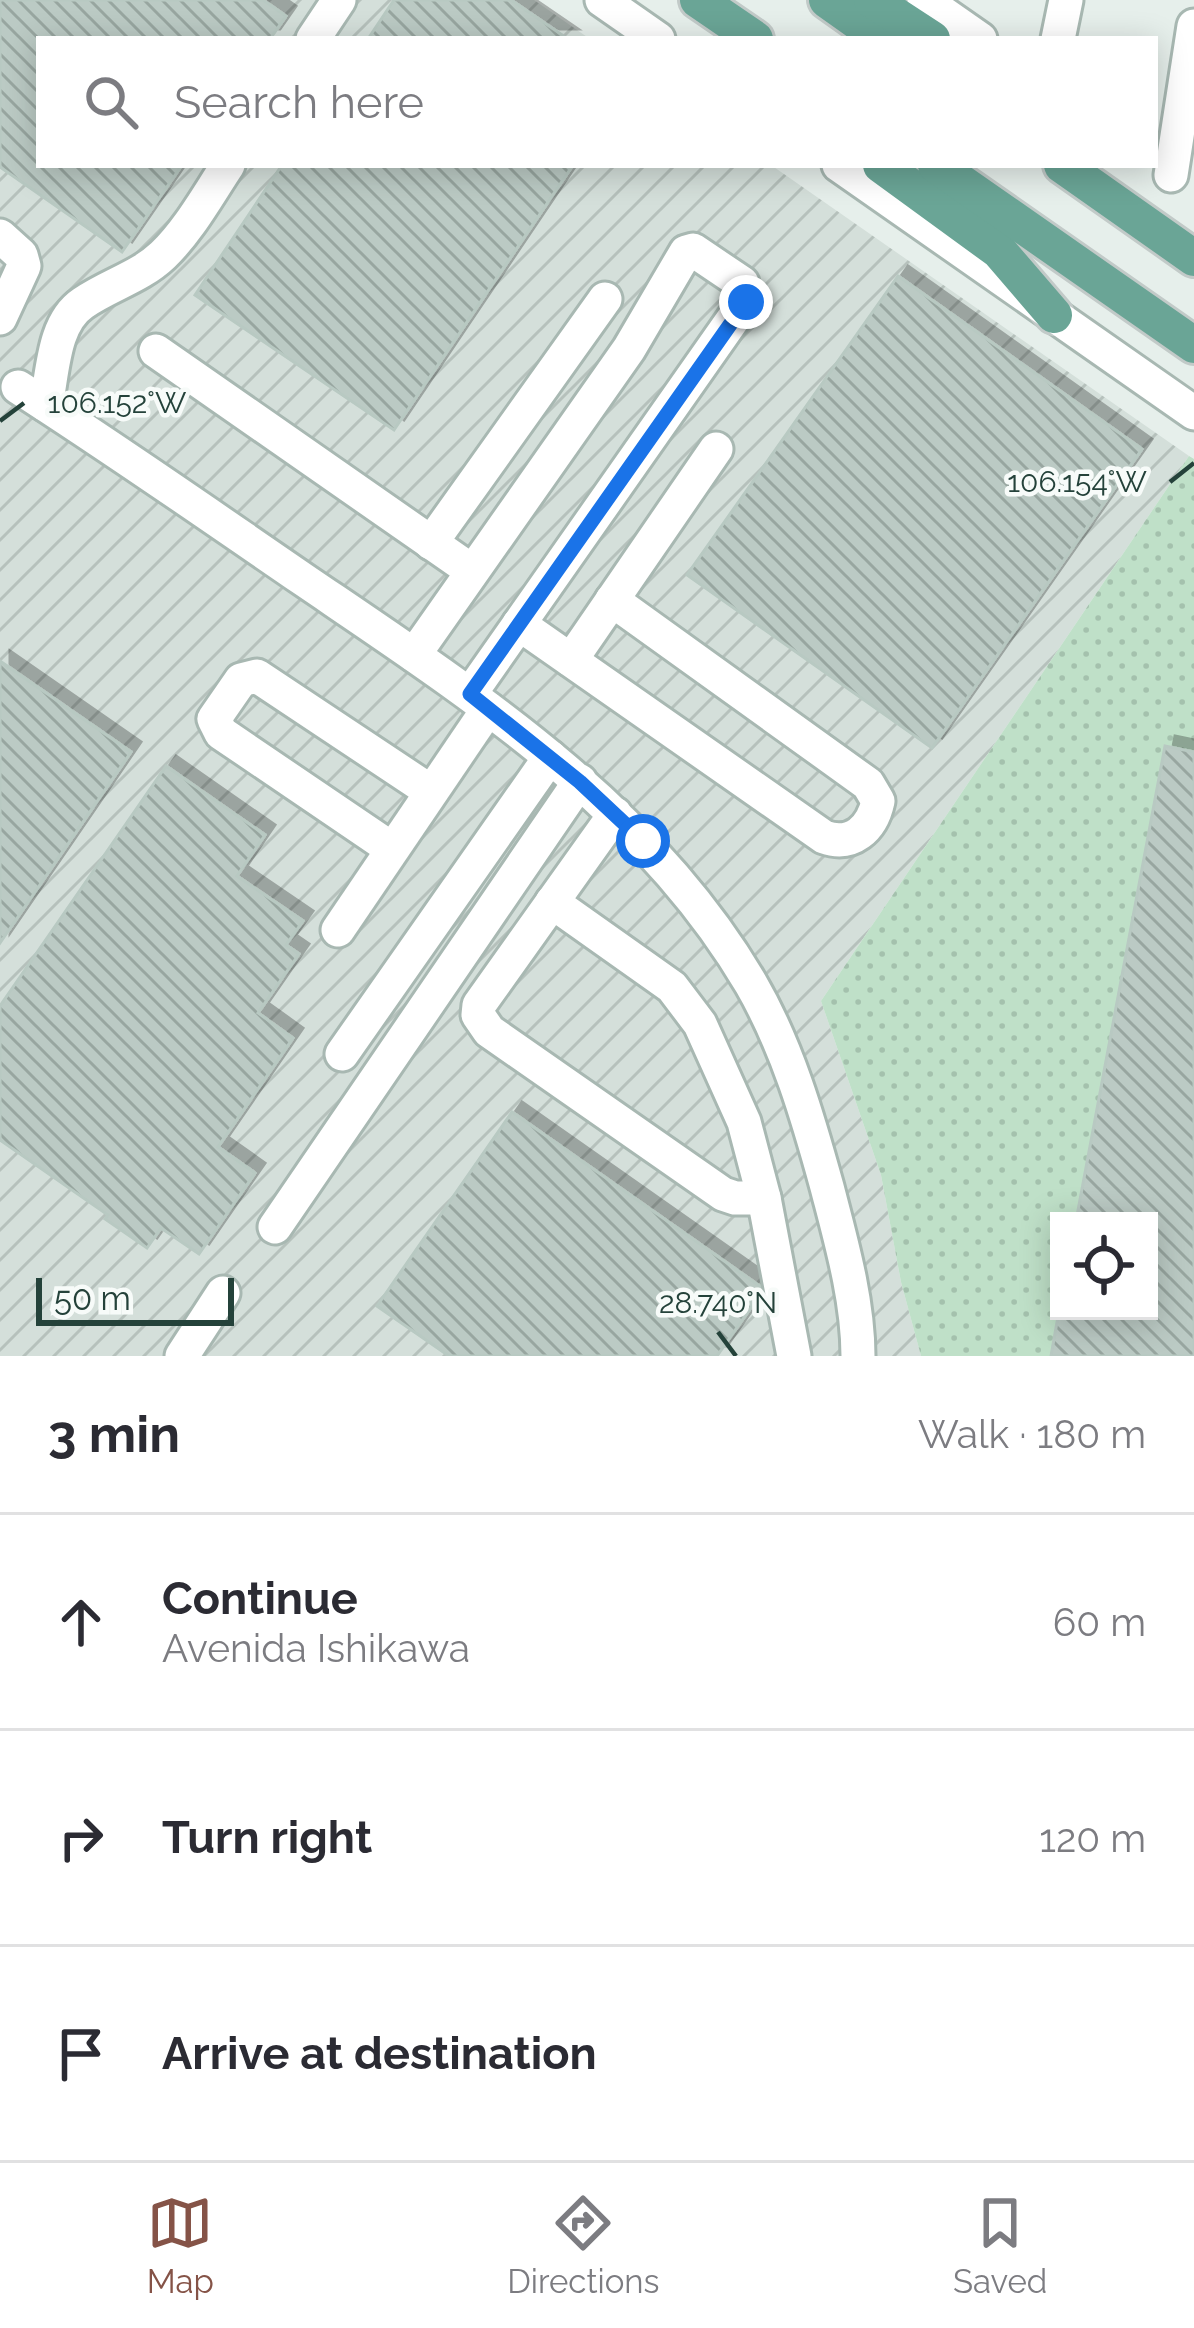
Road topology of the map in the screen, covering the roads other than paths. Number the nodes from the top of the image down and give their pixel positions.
1 (339, 0) edge
2 (602, 0) edge
3 (698, 0) edge
4 (827, 0) edge
5 (872, 0) edge
6 (924, 0) edge
7 (1066, 0) edge
8 (1194, 26) edge
9 (747, 35) edge
10 (315, 36) edge
11 (654, 36) edge
12 (878, 36) edge
13 (927, 36) edge
14 (976, 36) edge
15 (1059, 36) edge
16 (226, 168) edge
17 (843, 168) edge
18 (884, 168) edge
19 (940, 168) edge
20 (1066, 168) edge
21 (1173, 177) edge
22 (0, 236) edge
23 (1194, 258) edge
24 (605, 299) dead end
25 (1054, 315) junction
26 (0, 317) edge
27 (1194, 345) edge
28 (156, 352) dead end
29 (16, 386) edge
30 (1194, 413) edge
31 (716, 449) dead end
32 (430, 543) junction
33 (472, 571) junction
34 (612, 599) junction
35 (519, 624) junction
36 (414, 655) junction
37 (571, 660) junction
38 (479, 702) junction
39 (550, 757) junction
40 (580, 782) junction
41 (430, 791) junction
42 (615, 814) junction
43 (392, 849) junction
44 (552, 902) junction
45 (338, 930) dead end
46 (342, 1054) dead end
47 (764, 1198) junction
48 (275, 1227) dead end
49 (223, 1293) dead end
50 (792, 1340) edge
51 (862, 1347) edge
52 (182, 1356) edge
53 (767, 1356) edge

1 - 10 street
2 - 11 street
3 - 9 main road
4 - 12 main road
5 - 13 main road
6 - 14 street
7 - 15 street
8 - 21 street
16 - 29 street
17 - 25 street
18 - 25 main road
19 - 27 main road
20 - 23 main road
22 - 26 street
24 - 32 street
25 - 30 street
28 - 32 street
29 - 36 street
31 - 34 street
32 - 33 street
33 - 35 street
33 - 36 street
34 - 37 street
34 - 37 street
35 - 37 street
35 - 38 street
36 - 38 street
38 - 39 street
38 - 41 street
39 - 40 street
39 - 46 street
40 - 42 street
40 - 48 street
41 - 43 street
41 - 43 street
42 - 44 street
42 - 51 street
43 - 45 street
44 - 47 street
44 - 47 street
47 - 50 street
49 - 52 street
50 - 53 street

